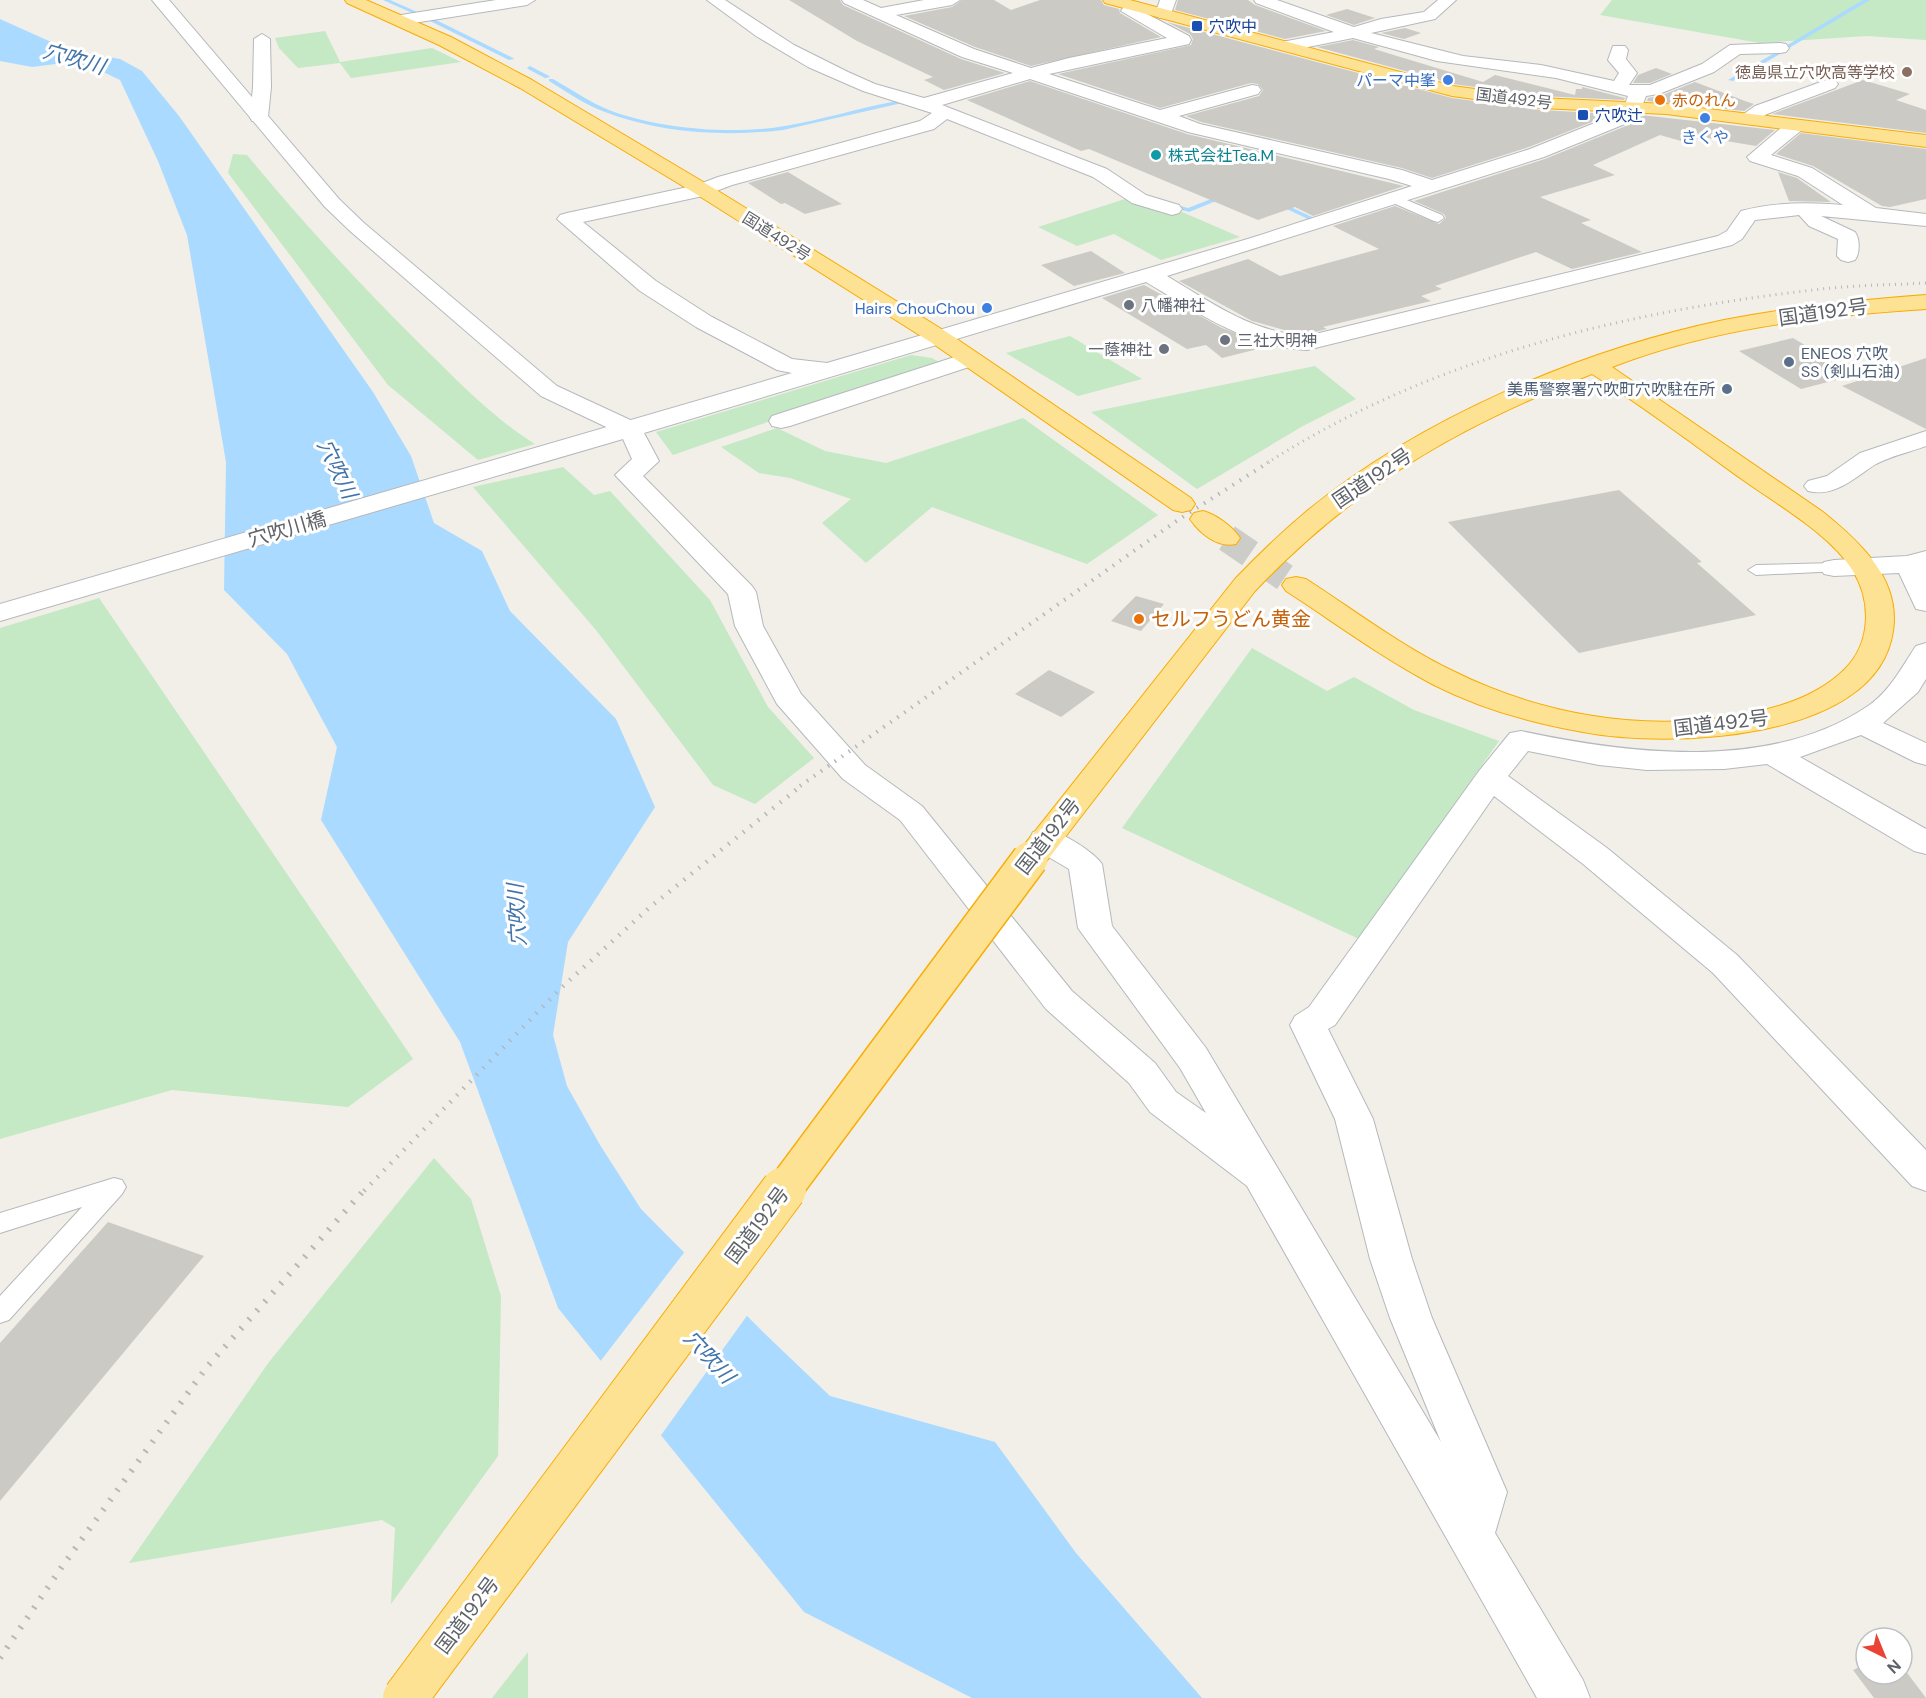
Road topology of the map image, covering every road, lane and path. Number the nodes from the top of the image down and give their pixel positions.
1 (160, 0) edge
2 (353, 0) edge
3 (527, 0) edge
4 (715, 0) edge
5 (849, 0) edge
6 (952, 0) edge
7 (1111, 0) edge
8 (1262, 0) edge
9 (1448, 0) edge
10 (1157, 7) edge
11 (878, 13) junction
12 (401, 20) junction
13 (1353, 33) junction
14 (262, 39) dead end
15 (1288, 46) junction
16 (1780, 48) dead end
17 (1619, 50) dead end
18 (1032, 73) junction
19 (1829, 84) dead end
20 (1252, 90) dead end
21 (1628, 96) junction
22 (924, 104) junction
23 (944, 111) junction
24 (1160, 116) junction
25 (259, 117) junction
26 (1747, 118) junction
27 (1796, 125) junction
28 (1926, 141) edge
29 (1433, 187) junction
30 (703, 190) junction
31 (1395, 199) junction
32 (1172, 209) dead end
33 (1803, 210) junction
34 (1871, 214) junction
35 (1438, 218) dead end
36 (1926, 220) edge
37 (1848, 256) dead end
38 (1148, 274) junction
39 (1926, 302) edge
40 (939, 338) junction
41 (970, 359) junction
42 (1593, 365) junction
43 (839, 366) junction
44 (781, 421) dead end
45 (630, 429) junction
46 (1926, 438) edge
47 (1817, 486) dead end
48 (1182, 504) dead end
49 (1203, 519) dead end
50 (1227, 538) tunnel mouth
51 (1917, 562) edge
52 (1834, 568) joint
53 (1865, 568) junction
54 (1756, 570) dead end
55 (1296, 585) tunnel mouth
56 (1926, 603) edge
57 (5, 611) edge
58 (1926, 652) edge
59 (1862, 724) junction
60 (1772, 754) junction
61 (1926, 755) edge
62 (1490, 778) junction
63 (1926, 843) edge
64 (1038, 849) junction
65 (1261, 1175) junction
66 (1926, 1175) edge
67 (0, 1223) edge
68 (0, 1313) edge
69 (1471, 1536) junction
70 (405, 1698) edge
71 (1564, 1698) edge

1 - 25 street
2 - 12 highway, 国道492号
3 - 12 street
4 - 22 street
5 - 11 street
6 - 11 street
7 - 10 highway, 国道492号
8 - 13 street
9 - 13 street
10 - 15 highway, 国道492号
10 - 18 street
11 - 18 street
12 - 30 highway, 国道492号
13 - 15 street
13 - 21 street
14 - 25 street
15 - 21 highway, 国道492号
16 - 21 street
17 - 21 street
18 - 22 street
18 - 24 street
19 - 26 street
20 - 24 street
21 - 26 highway, 国道492号
21 - 29 street
22 - 23 street
23 - 30 street
23 - 32 street
24 - 29 street
25 - 45 street
26 - 27 highway, 国道492号
27 - 28 highway, 国道492号
27 - 34 street
29 - 31 street
30 - 40 highway, 国道492号
30 - 43 street
31 - 35 lane
31 - 38 street
33 - 34 street
33 - 37 street
33 - 38 street
34 - 36 street
38 - 40 street
39 - 42 highway, 国道192号
40 - 41 highway, 国道492号
40 - 43 street
41 - 44 street
41 - 48 highway, 国道492号
42 - 53 highway, 国道492号
42 - 64 highway, 国道192号
43 - 45 street, 穴吹川橋
45 - 57 street, 穴吹川橋
45 - 65 street
46 - 47 street
49 - 50 highway
51 - 53 street
51 - 56 street
52 - 53 street
52 - 54 lane
53 - 55 highway, 国道492号
58 - 59 street
59 - 60 street
59 - 61 street
60 - 62 street
60 - 63 street
62 - 66 street
62 - 69 street
64 - 65 street
64 - 70 highway, 国道192号, bridge
65 - 69 street
67 - 68 lane
69 - 71 street

